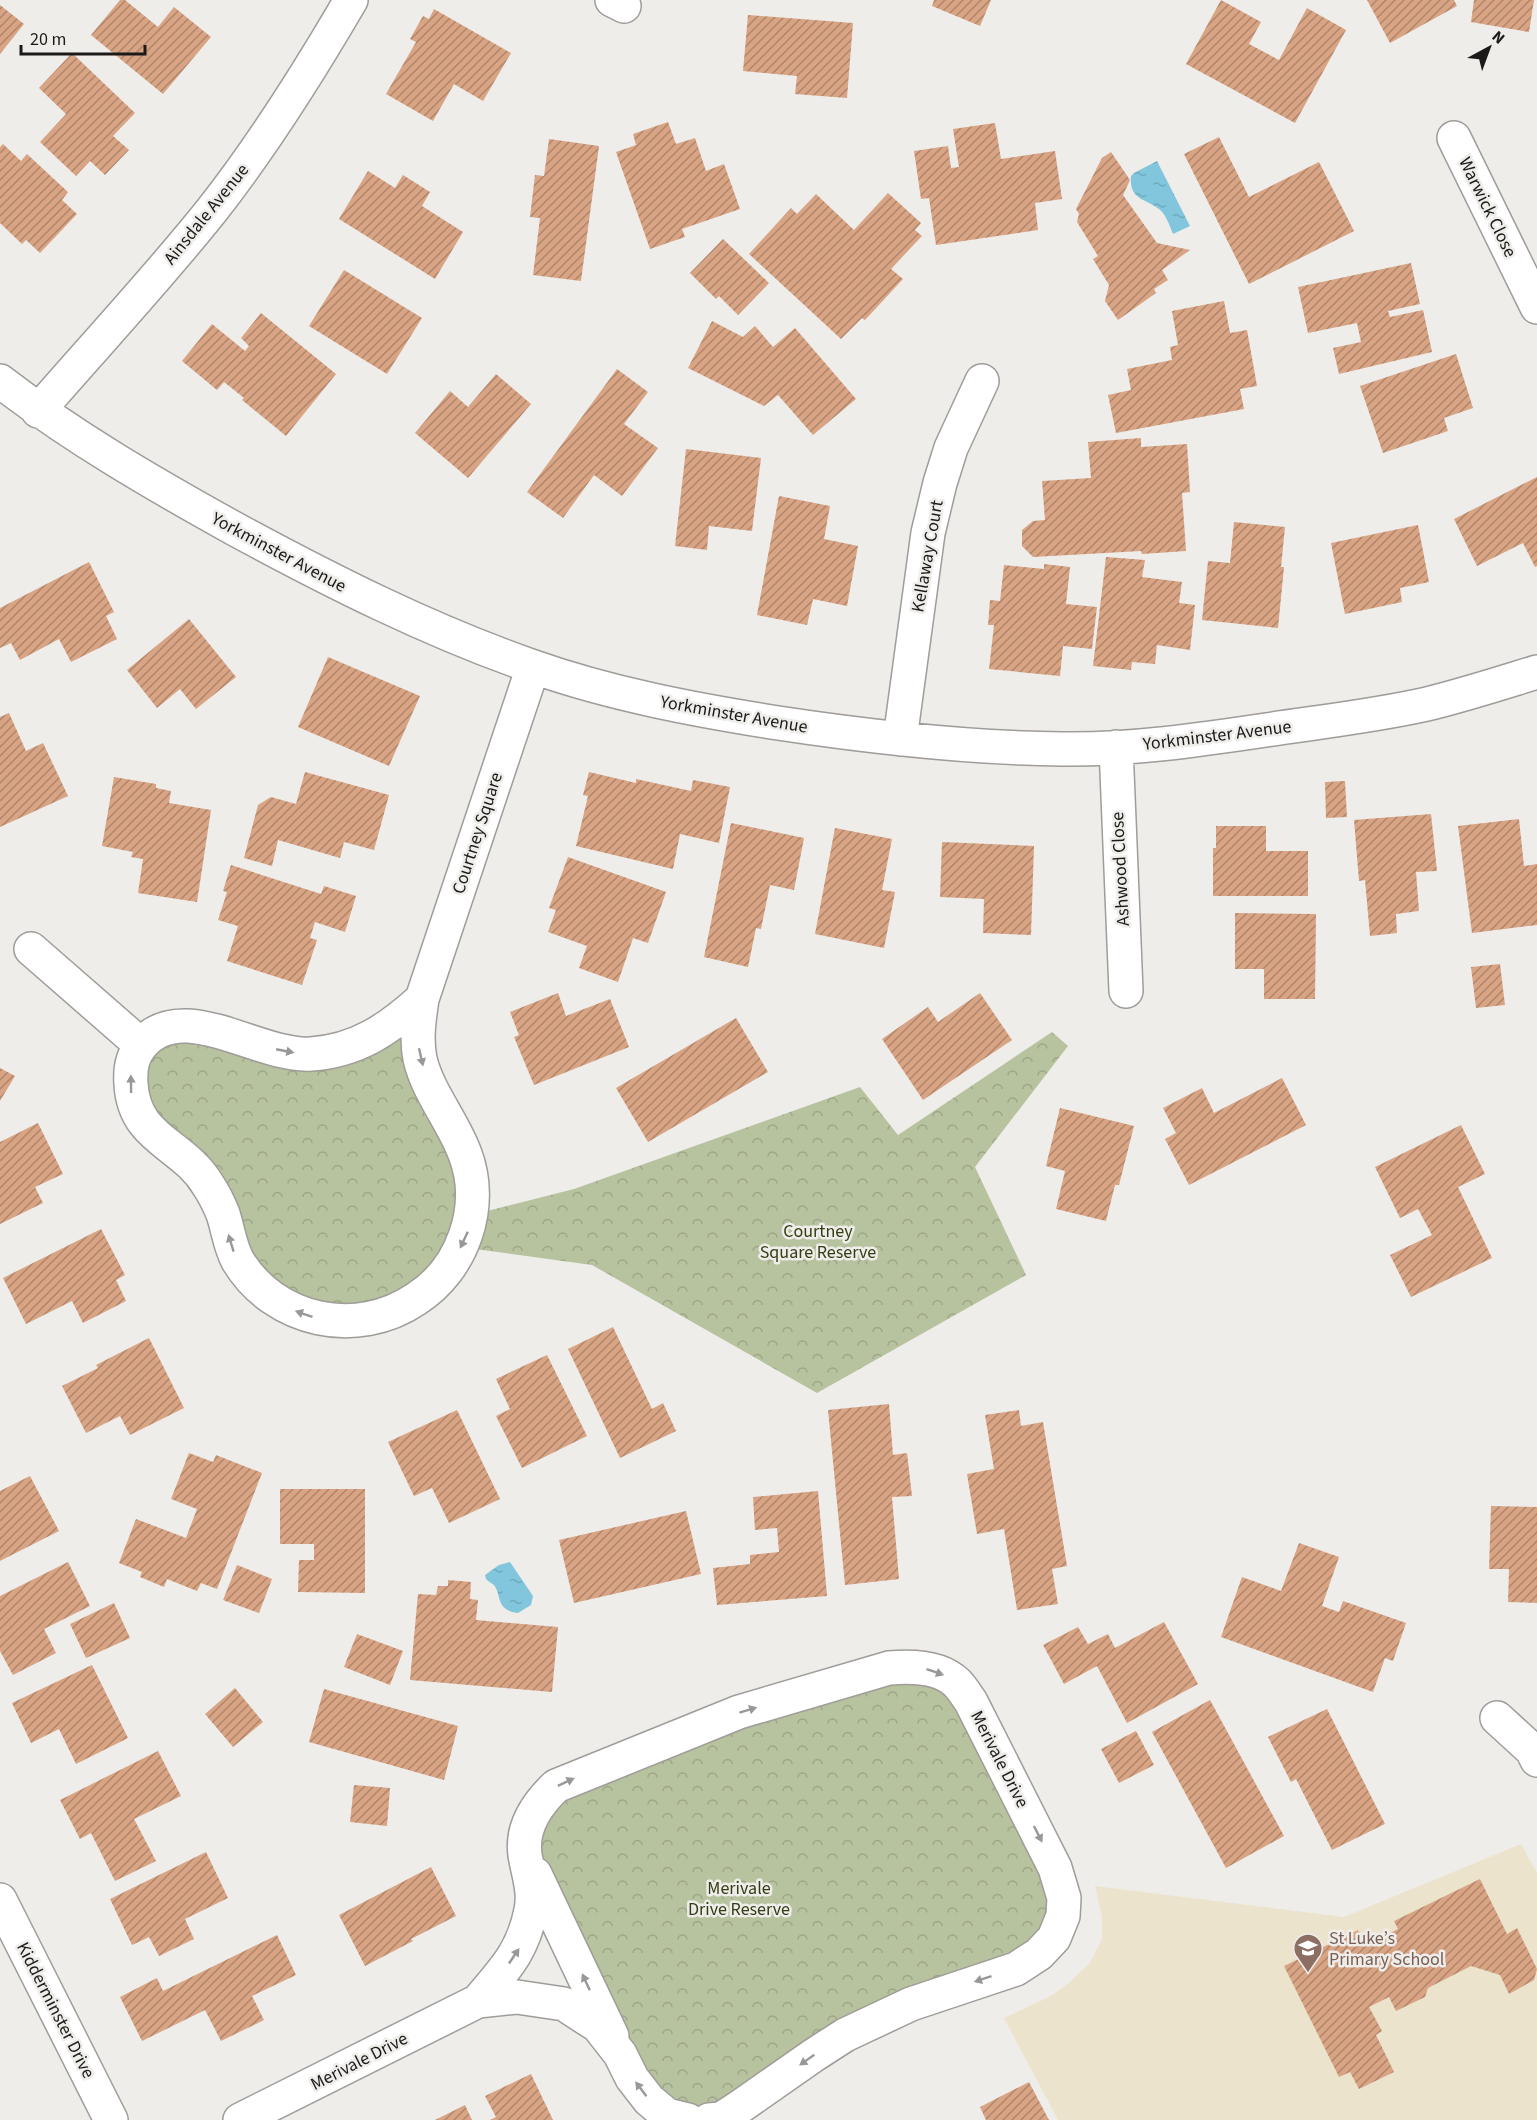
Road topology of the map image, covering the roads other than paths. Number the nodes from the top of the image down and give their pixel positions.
1 (351, 0) edge
2 (1454, 138) dead end
3 (1537, 307) edge
4 (0, 381) edge
5 (982, 381) dead end
6 (38, 411) junction
7 (533, 667) junction
8 (1537, 672) edge
9 (900, 739) junction
10 (1116, 747) junction
11 (31, 949) dead end
12 (1126, 991) dead end
13 (422, 999) junction
14 (141, 1045) junction
15 (1497, 1718) dead end
16 (1537, 1760) edge
17 (525, 1853) junction
18 (0, 1900) edge
19 (478, 2001) junction
20 (620, 2054) junction
21 (111, 2120) edge
22 (240, 2120) edge
23 (688, 2120) edge
24 (709, 2120) edge

1 - 6 street, Ainsdale Avenue
2 - 3 street, Warwick Close
4 - 6 street, Yorkminster Avenue
5 - 9 street, Kellaway Court
6 - 7 street, Yorkminster Avenue
7 - 9 street, Yorkminster Avenue
7 - 13 street, Courtney Square
8 - 10 street, Yorkminster Avenue
9 - 10 street, Yorkminster Avenue
10 - 12 street, Ashwood Close
11 - 14 street
14 -> 13 street
13 -> 14 street, Courtney Square
15 - 16 street
19 -> 17 street, Merivale Drive
20 -> 17 street, Merivale Drive
17 -> 24 street, Merivale Drive
18 - 21 street, Kidderminster Drive
19 - 20 street, Merivale Drive
19 - 22 street, Merivale Drive
23 -> 20 street, Merivale Drive

